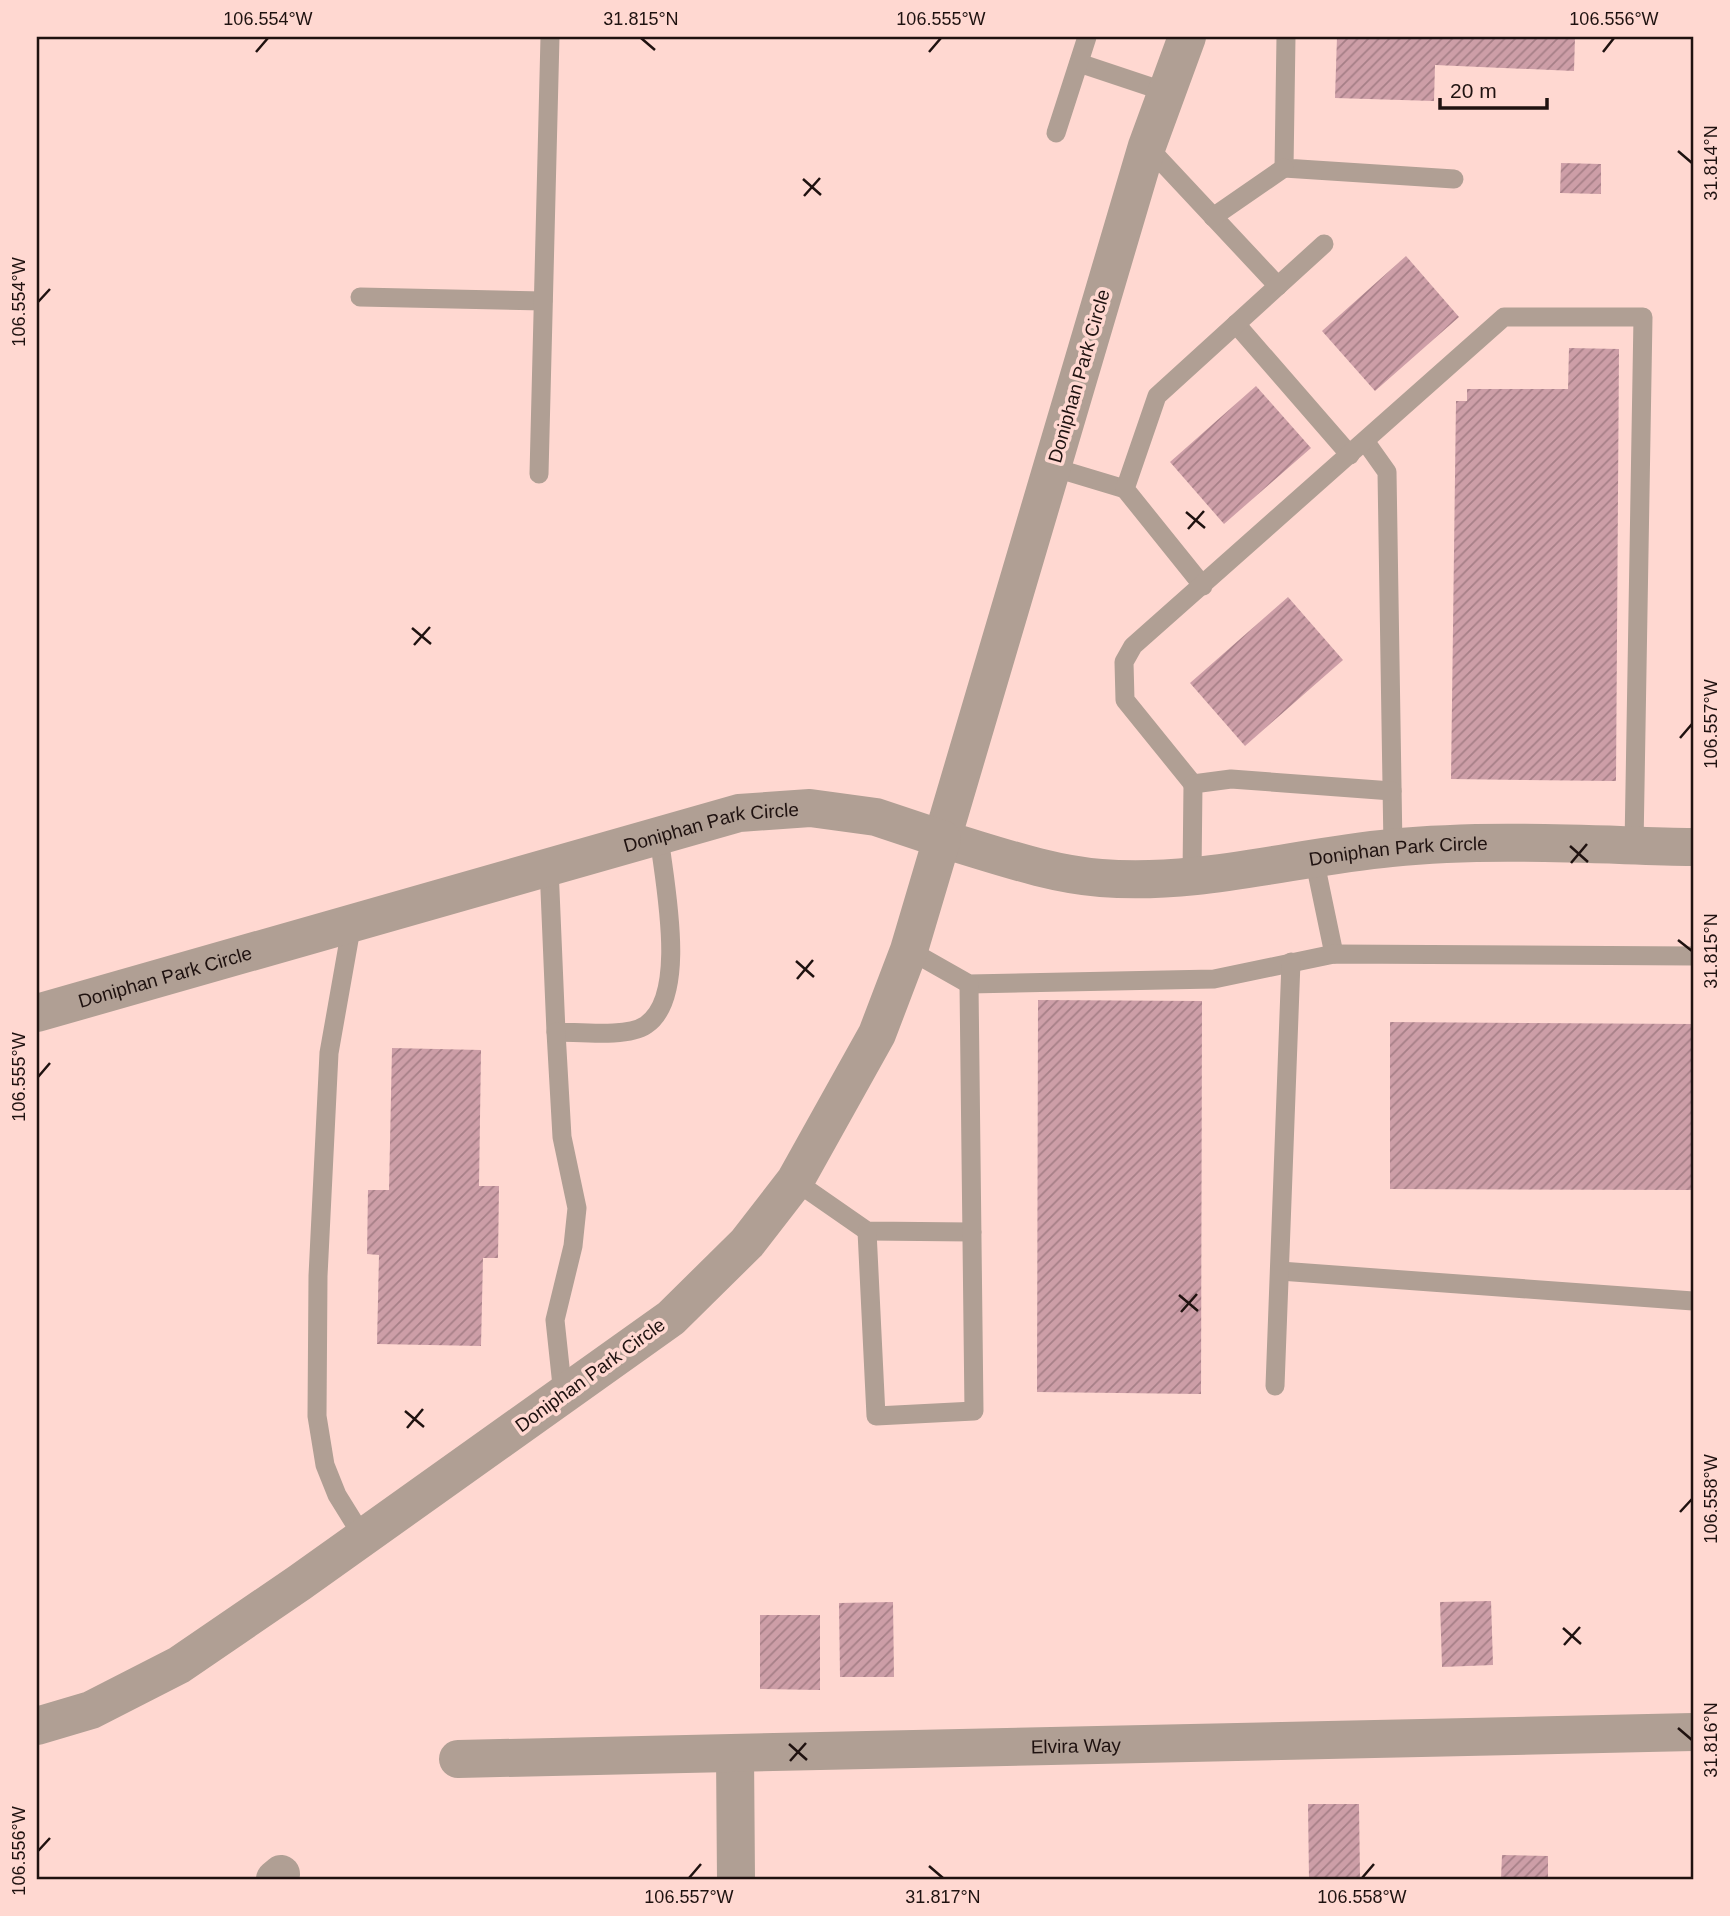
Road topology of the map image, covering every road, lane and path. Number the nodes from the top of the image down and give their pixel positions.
1 (550, 37) edge
2 (1087, 37) edge
3 (1187, 37) edge
4 (1286, 37) edge
5 (1079, 63) junction
6 (1166, 92) junction
7 (1056, 133) dead end
8 (1147, 146) junction
9 (1284, 168) junction
10 (1454, 179) dead end
11 (1213, 217) junction
12 (1324, 244) dead end
13 (1278, 286) junction
14 (360, 297) dead end
15 (543, 301) junction
16 (1236, 324) junction
17 (1365, 441) junction
18 (1350, 454) junction
19 (1052, 467) junction
20 (539, 474) dead end
21 (1125, 489) junction
22 (1203, 586) junction
23 (1192, 784) junction
24 (1392, 790) junction
25 (659, 836) junction
26 (942, 839) junction
27 (1634, 846) junction
28 (1693, 847) edge
29 (1393, 848) junction
30 (1314, 858) junction
31 (550, 867) junction
32 (1192, 875) junction
33 (352, 923) junction
34 (909, 950) junction
35 (1334, 954) junction
36 (1693, 956) edge
37 (1292, 962) junction
38 (969, 984) junction
39 (37, 1013) edge
40 (556, 1032) junction
41 (795, 1181) junction
42 (867, 1231) junction
43 (972, 1232) junction
44 (1280, 1271) junction
45 (1693, 1301) edge
46 (1275, 1386) dead end
47 (563, 1395) junction
48 (363, 1537) junction
49 (37, 1726) edge
50 (1693, 1732) edge
51 (735, 1753) junction
52 (458, 1759) dead end
53 (736, 1879) edge

1 - 15 lane
2 - 5 lane
3 - 6 street, Doniphan Park Circle
4 - 9 lane
5 - 6 lane
5 - 7 lane
6 - 8 street, Doniphan Park Circle
8 - 11 lane
8 - 19 street, Doniphan Park Circle
9 - 10 lane
9 - 11 lane
11 - 13 lane
12 - 13 lane
13 - 16 lane
14 - 15 lane
15 - 20 lane
16 - 18 lane
16 - 21 lane
17 - 18 lane
17 - 24 lane
17 - 27 lane
18 - 22 lane
19 - 21 lane
19 - 26 street, Doniphan Park Circle
21 - 22 lane
22 - 23 lane
23 - 24 lane
23 - 32 lane
24 - 29 lane
25 - 26 street, Doniphan Park Circle
25 - 31 street, Doniphan Park Circle
25 - 40 lane
26 - 32 street, Doniphan Park Circle
26 - 34 street, Doniphan Park Circle
27 - 28 street, Doniphan Park Circle
27 - 29 street, Doniphan Park Circle
29 - 30 street, Doniphan Park Circle
30 - 32 street, Doniphan Park Circle
30 - 35 lane
31 - 33 street, Doniphan Park Circle
31 - 40 lane
33 - 39 street, Doniphan Park Circle
33 - 48 lane
34 - 38 lane
34 - 41 street, Doniphan Park Circle
35 - 36 lane
35 - 37 lane
37 - 38 lane
37 - 44 lane
38 - 43 lane
40 - 47 lane
41 - 42 lane
41 - 47 street, Doniphan Park Circle
42 - 43 lane
42 - 43 lane
44 - 45 lane
44 - 46 lane
47 - 48 street, Doniphan Park Circle
48 - 49 street, Doniphan Park Circle
50 - 51 street, Elvira Way
51 - 52 street, Elvira Way
51 - 53 street

